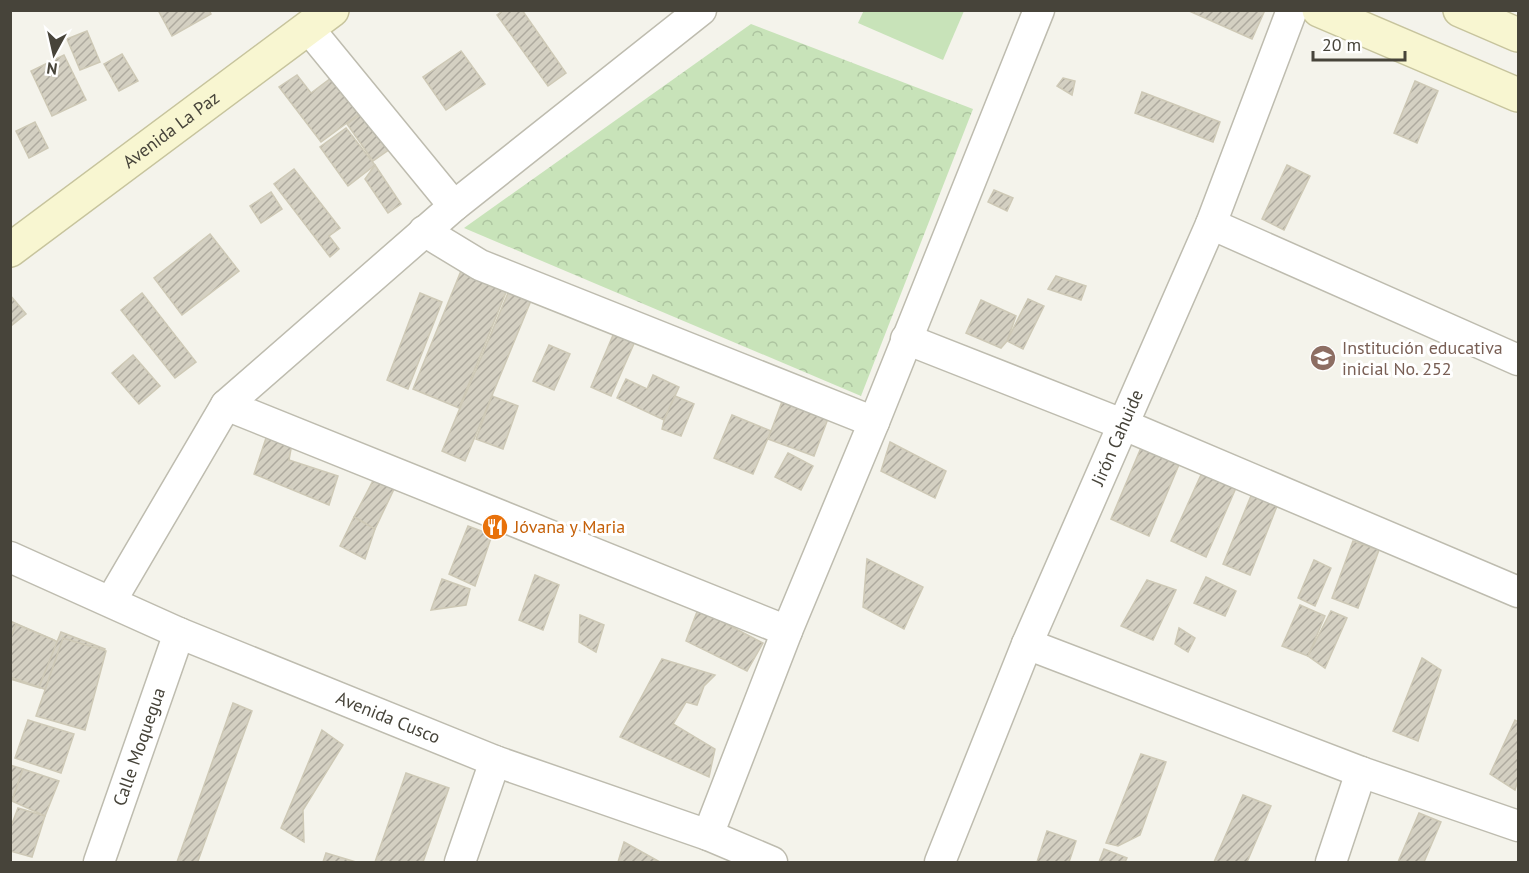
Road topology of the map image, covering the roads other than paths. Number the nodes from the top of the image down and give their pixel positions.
1 (701, 10) edge
2 (1039, 10) edge
3 (1292, 10) edge
4 (1319, 10) edge
5 (1460, 10) edge
6 (321, 20) edge
7 (1518, 35) edge
8 (1518, 95) edge
9 (454, 206) junction
10 (1211, 224) junction
11 (424, 231) junction
12 (10, 250) edge
13 (906, 339) junction
14 (1518, 360) edge
15 (226, 405) junction
16 (874, 422) junction
17 (1122, 424) junction
18 (10, 557) edge
19 (1518, 592) edge
20 (111, 601) junction
21 (787, 631) junction
22 (179, 633) junction
23 (1028, 645) junction
24 (495, 761) junction
25 (1361, 772) junction
26 (1518, 826) edge
27 (708, 835) junction
28 (99, 862) edge
29 (460, 862) edge
30 (772, 862) edge
31 (940, 862) edge
32 (1331, 862) edge

1 - 9 street
2 - 13 street
3 - 10 street, Jirón Cahuide
4 - 8 street
5 - 7 street
6 - 9 street
6 - 12 street, Avenida La Paz
9 - 11 street
10 - 14 street
10 - 17 street, Jirón Cahuide
11 - 15 street
11 - 16 street
13 - 16 street
13 - 17 street
15 - 20 street
15 - 21 street
16 - 21 street
17 - 19 street
17 - 23 street, Jirón Cahuide
18 - 20 street, Avenida Cusco
20 - 22 street, Avenida Cusco
21 - 27 street
22 - 24 street, Avenida Cusco
22 - 28 street, Calle Moquegua
23 - 25 street
23 - 31 street, Jirón Cahuide
24 - 27 street, Avenida Cusco
24 - 29 street
25 - 26 street
25 - 32 street
27 - 30 street, Avenida Cusco

